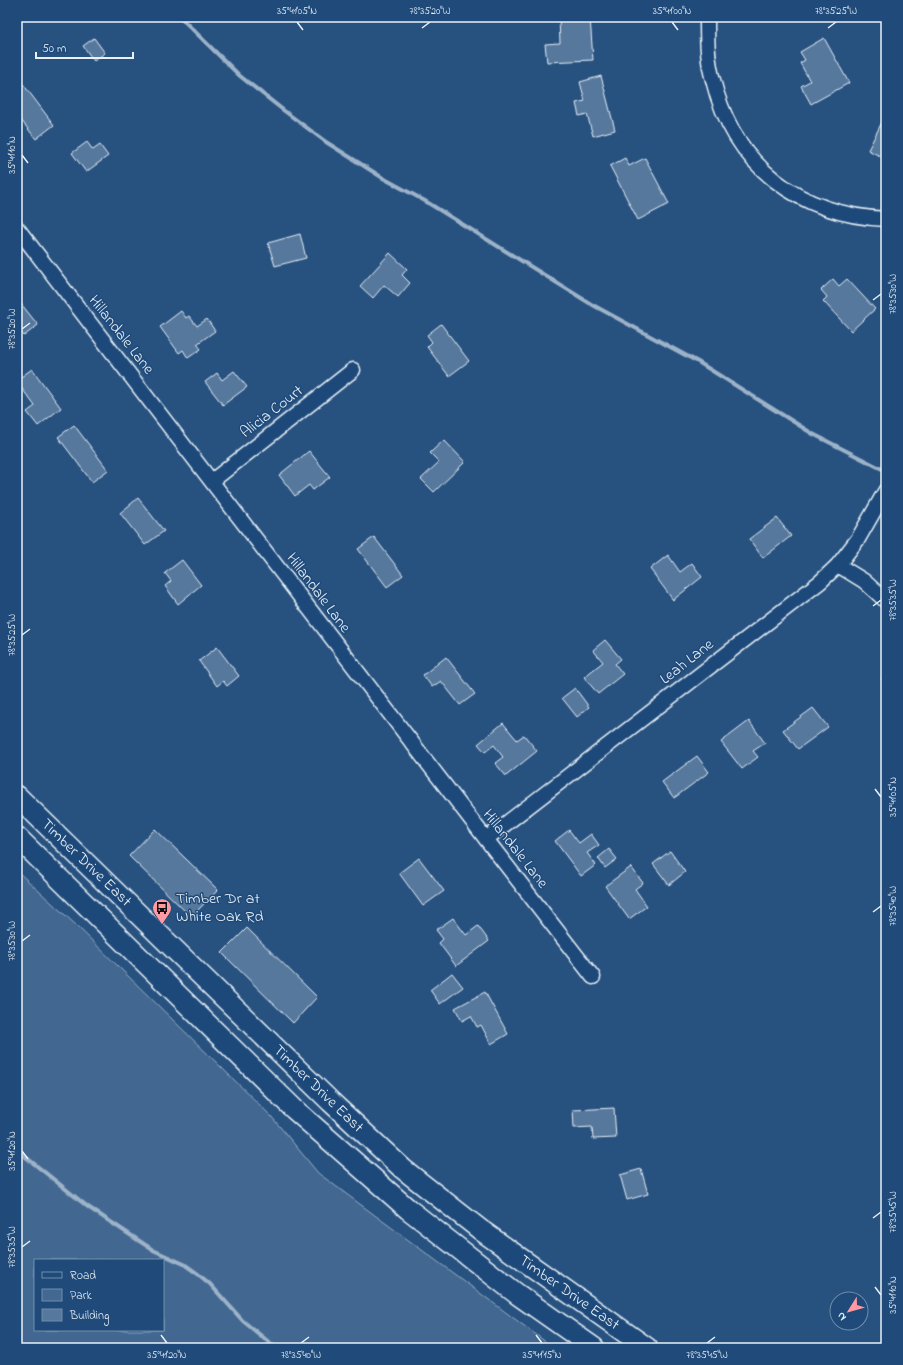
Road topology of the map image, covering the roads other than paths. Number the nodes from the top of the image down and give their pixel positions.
1 (707, 17) edge
2 (886, 219) edge
3 (17, 228) edge
4 (353, 370) dead end
5 (212, 481) junction
6 (886, 490) edge
7 (838, 565) junction
8 (886, 601) edge
9 (17, 796) edge
10 (17, 837) edge
11 (486, 839) junction
12 (593, 977) dead end
13 (594, 1348) edge
14 (647, 1348) edge

1 - 2 street
3 - 5 street, Hillandale Lane
4 - 5 street, Alicia Court
5 - 11 street, Hillandale Lane
6 - 7 street, Leah Lane
7 - 8 street
7 - 11 street, Leah Lane
9 - 14 main road, Timber Drive East
10 - 13 main road, Timber Drive East
11 - 12 street, Hillandale Lane

